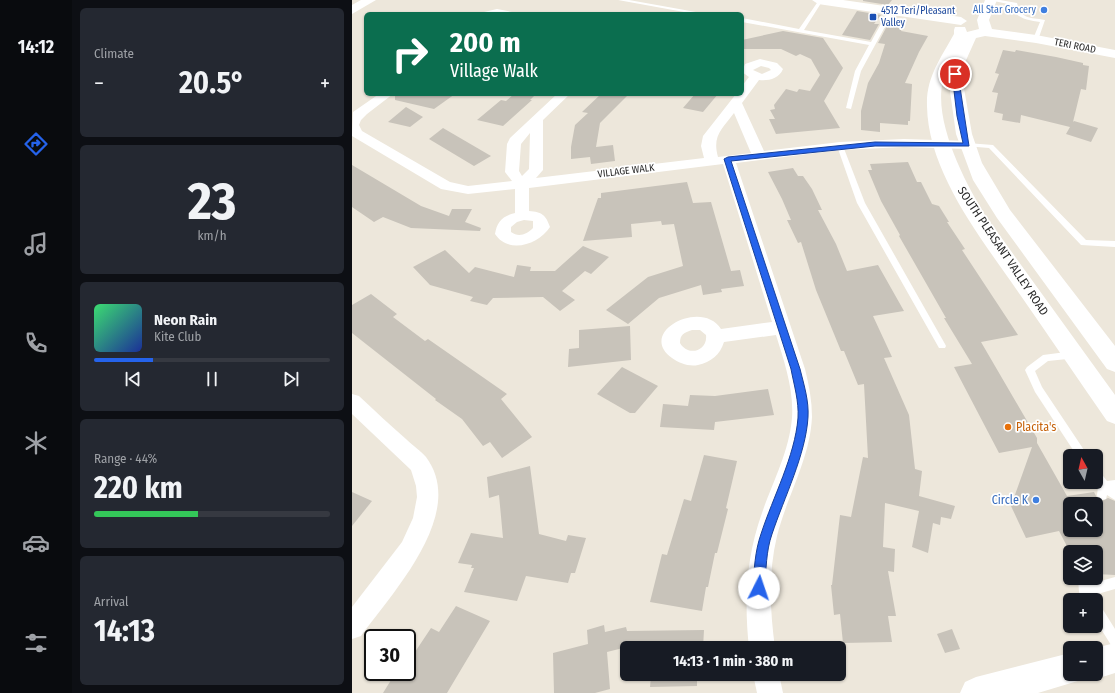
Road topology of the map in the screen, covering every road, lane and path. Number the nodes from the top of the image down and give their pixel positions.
1 (370, 0) edge
2 (620, 0) edge
3 (820, 0) edge
4 (979, 0) edge
5 (991, 0) edge
6 (845, 2) edge
7 (352, 10) edge
8 (692, 12) edge
9 (894, 12) junction
10 (744, 20) edge
11 (972, 27) junction
12 (801, 30) junction
13 (1036, 39) junction
14 (873, 44) junction
15 (1115, 54) edge
16 (756, 76) dead end
17 (744, 92) edge
18 (384, 96) edge
19 (562, 96) edge
20 (741, 96) edge
21 (736, 103) junction
22 (849, 108) dead end
23 (537, 119) junction
24 (942, 144) junction
25 (967, 145) junction
26 (840, 146) junction
27 (758, 156) junction
28 (720, 160) junction
29 (522, 184) junction
30 (522, 215) dead end
31 (1115, 244) edge
32 (782, 327) junction
33 (715, 337) dead end
34 (942, 346) dead end
35 (1074, 355) junction
36 (1115, 363) edge
37 (352, 402) edge
38 (1115, 414) edge
39 (1078, 449) edge
40 (1115, 485) edge
41 (1103, 491) joint
42 (1115, 495) edge
43 (1115, 583) edge
44 (1094, 593) edge
45 (1103, 621) edge
46 (352, 627) edge
47 (761, 641) edge
48 (1115, 641) edge
49 (1115, 658) edge
50 (1103, 661) edge
51 (1063, 672) edge
52 (767, 681) edge
53 (770, 693) edge
54 (976, 693) edge

1 - 7 street
2 - 8 lane
3 - 6 street, TERI ROAD
3 - 12 lane
4 - 11 street, SOUTH PLEASANT VALLEY ROAD
5 - 11 street, SOUTH PLEASANT VALLEY ROAD
5 - 13 lane
6 - 9 street, TERI ROAD
9 - 11 street, TERI ROAD
9 - 14 lane
10 - 12 lane
11 - 13 street, TERI ROAD
11 - 24 street, SOUTH PLEASANT VALLEY ROAD
11 - 25 street, SOUTH PLEASANT VALLEY ROAD
12 - 14 lane
13 - 15 street, TERI ROAD
14 - 22 lane
16 - 17 street
18 - 29 street, VILLAGE WALK
19 - 23 street
20 - 21 street
21 - 27 street
21 - 28 street
23 - 29 street
23 - 29 street
24 - 25 street, VILLAGE WALK
24 - 26 street, VILLAGE WALK
24 - 35 street, SOUTH PLEASANT VALLEY ROAD
25 - 31 lane
25 - 36 street, SOUTH PLEASANT VALLEY ROAD
26 - 27 street, VILLAGE WALK
26 - 34 lane
27 - 28 street, VILLAGE WALK
28 - 29 street, VILLAGE WALK
28 - 32 street
29 - 30 street
32 - 33 street
32 - 47 street
35 - 38 street, SOUTH PLEASANT VALLEY ROAD
35 - 39 lane
37 - 46 street
40 - 41 lane
41 - 42 lane
43 - 44 lane
45 - 48 lane
49 - 50 street
51 - 54 street
52 - 53 street

